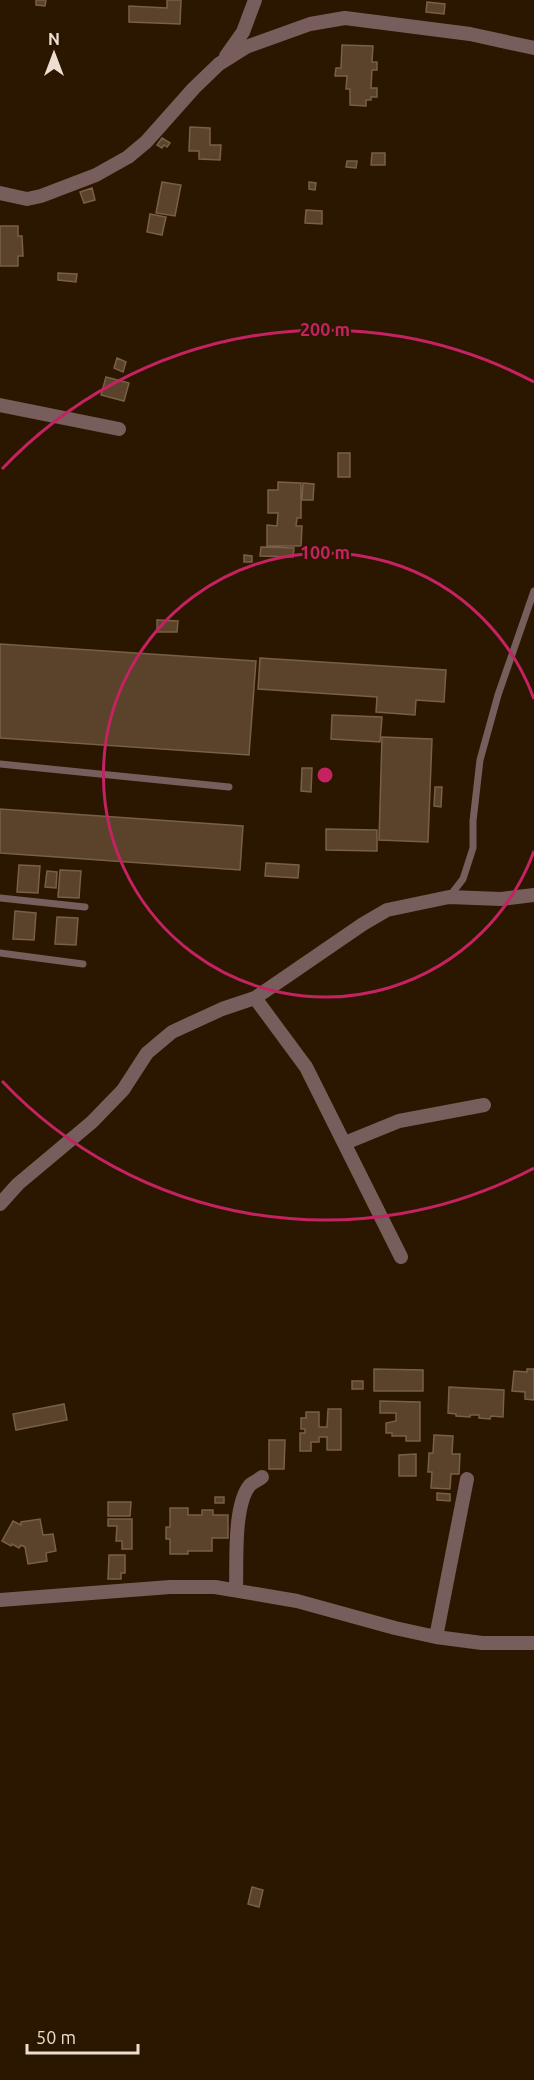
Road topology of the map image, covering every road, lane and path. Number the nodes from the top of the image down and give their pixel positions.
1 (255, 0) edge
2 (534, 48) edge
3 (219, 64) junction
4 (0, 193) edge
5 (0, 405) edge
6 (119, 429) dead end
7 (534, 591) edge
8 (0, 764) edge
9 (229, 787) dead end
10 (534, 895) edge
11 (449, 897) junction
12 (0, 898) edge
13 (85, 907) dead end
14 (0, 953) edge
15 (83, 964) dead end
16 (255, 998) junction
17 (484, 1105) dead end
18 (345, 1143) junction
19 (0, 1204) edge
20 (401, 1257) dead end
21 (262, 1477) dead end
22 (467, 1479) dead end
23 (236, 1589) junction
24 (0, 1600) edge
25 (436, 1637) junction
26 (534, 1643) edge

1 - 3 street
2 - 3 street
3 - 4 street
5 - 6 street
7 - 11 lane
8 - 9 lane
10 - 11 street
11 - 16 street
12 - 13 lane
14 - 15 lane
16 - 18 street
16 - 19 street
17 - 18 street
18 - 20 street
21 - 23 street
22 - 25 street
23 - 24 street
23 - 25 street
25 - 26 street

